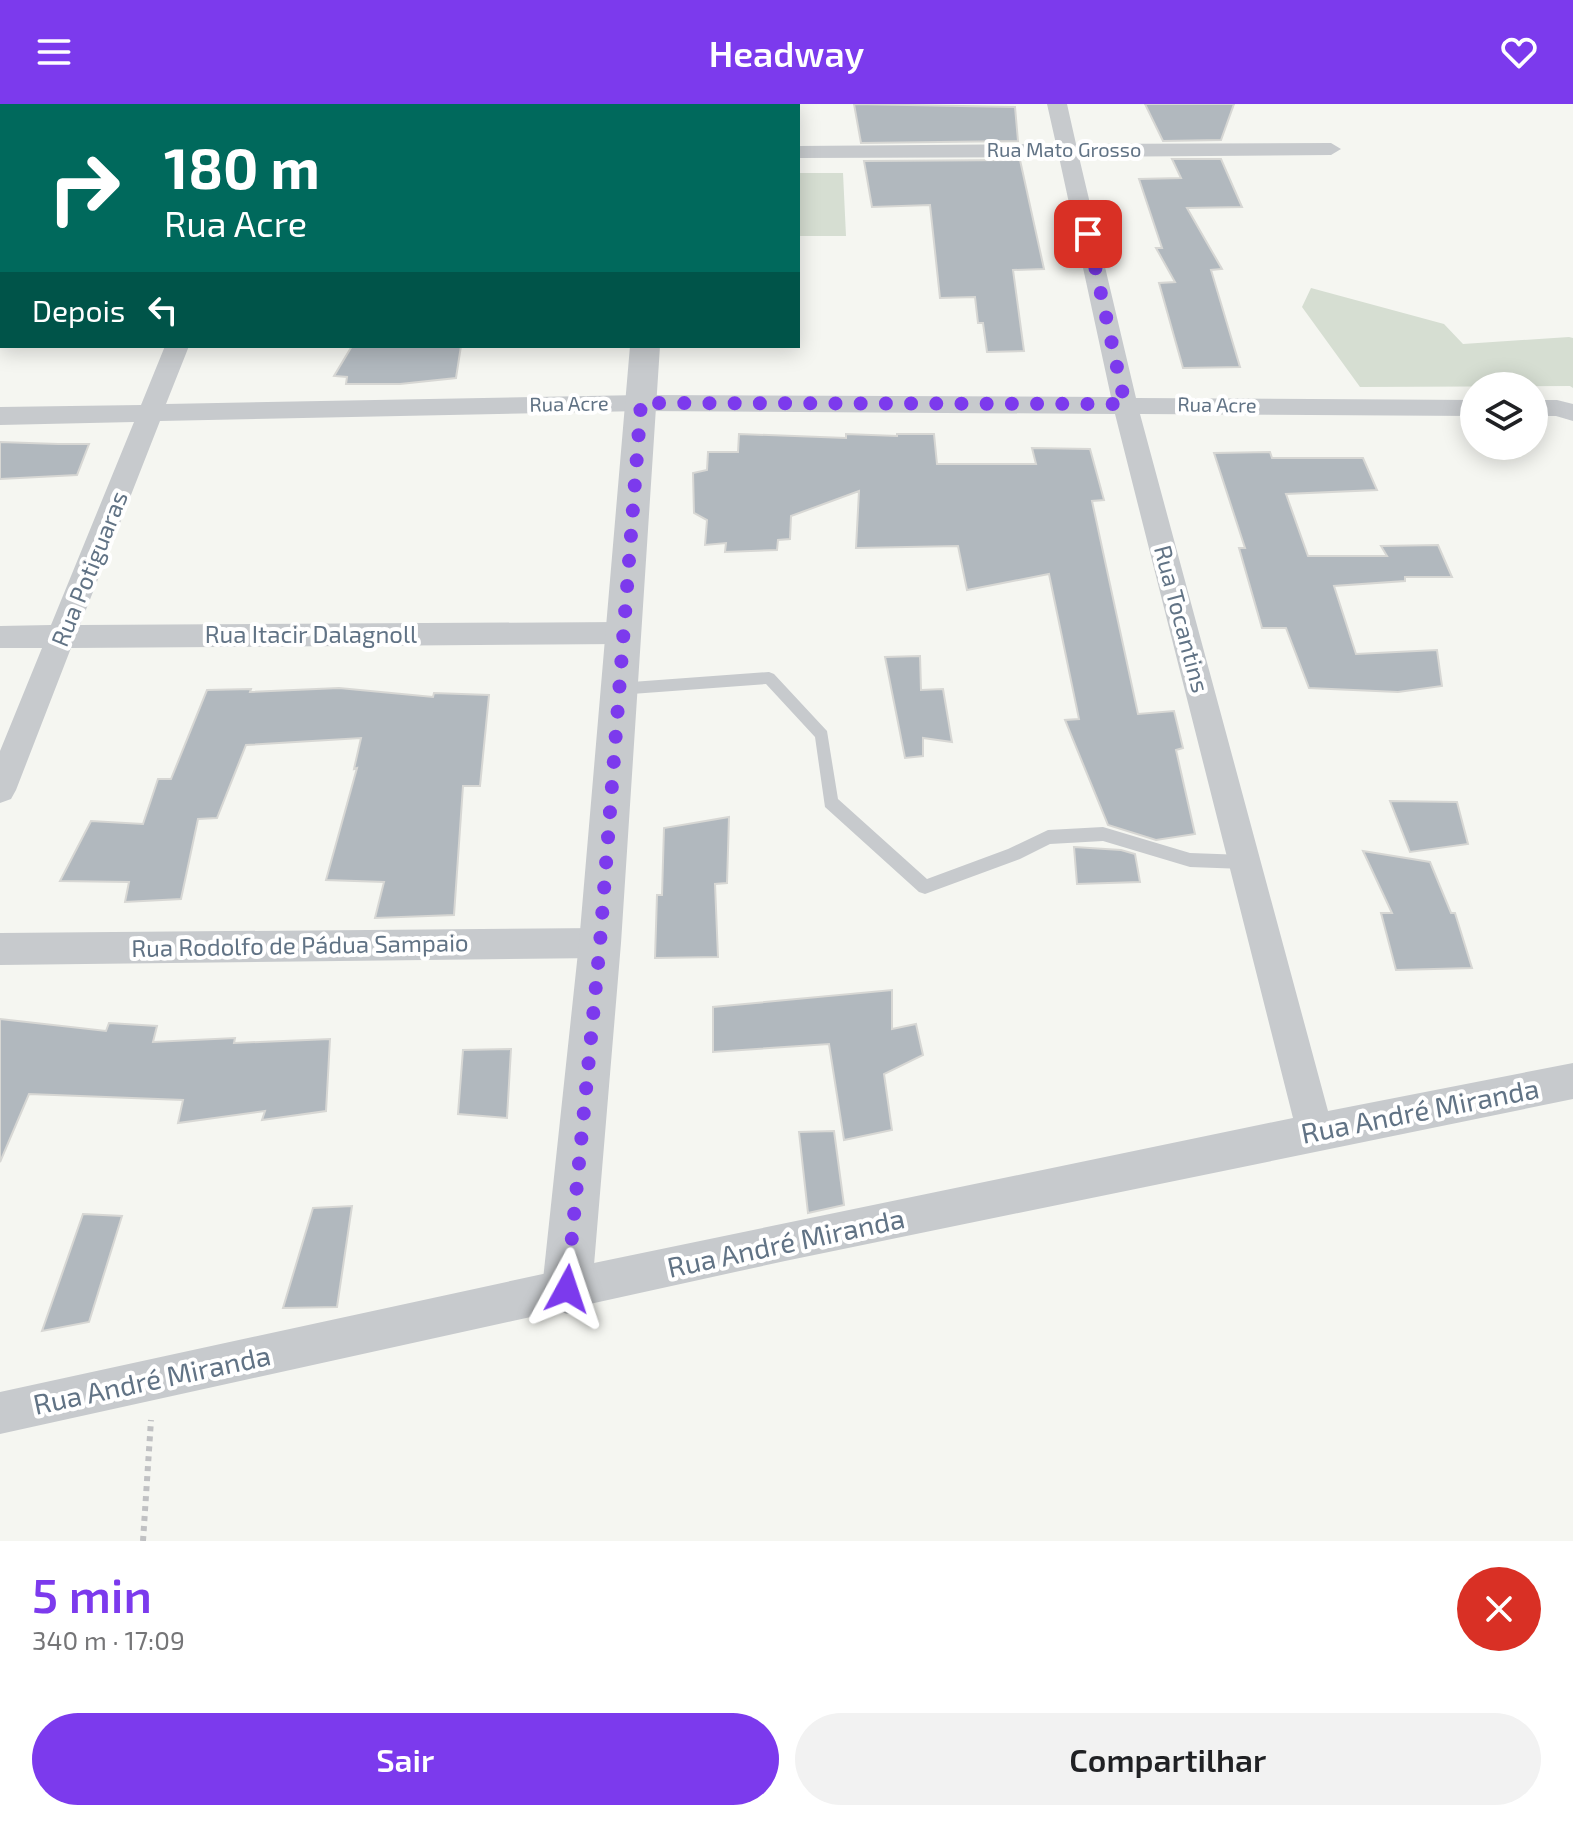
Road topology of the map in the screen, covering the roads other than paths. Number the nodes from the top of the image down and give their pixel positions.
1 (1057, 104) edge
2 (1069, 149) junction
3 (1331, 149) dead end
4 (800, 152) edge
5 (176, 348) edge
6 (645, 348) edge
7 (641, 403) junction
8 (1125, 404) junction
9 (1460, 408) edge
10 (153, 412) junction
11 (0, 416) edge
12 (622, 633) junction
13 (0, 637) edge
14 (63, 637) junction
15 (618, 689) junction
16 (0, 790) edge
17 (1244, 862) junction
18 (600, 943) junction
19 (0, 949) edge
20 (1573, 1081) edge
21 (1315, 1131) junction
22 (567, 1289) junction
23 (0, 1413) edge

1 - 2 street, Rua Tocantins
2 - 3 street, Rua Mato Grosso
2 - 4 street, Rua Mato Grosso
2 - 8 street, Rua Tocantins
5 - 10 street, Rua Potiguaras
6 - 7 street
7 - 8 street, Rua Acre
7 - 10 street, Rua Acre
7 - 12 street
8 - 9 street, Rua Acre
8 - 17 street, Rua Tocantins
10 - 11 street, Rua Acre
10 - 14 street, Rua Potiguaras
12 - 14 street, Rua Itacir Dalagnoll
12 - 15 street
13 - 14 street, Rua Itacir Dalagnoll
14 - 16 street, Rua Potiguaras
15 - 17 lane
15 - 18 street
17 - 21 street, Rua Tocantins
18 - 19 street, Rua Rodolfo de Pádua Sampaio
18 - 22 street
20 - 21 street, Rua André Miranda
21 - 22 street, Rua André Miranda
22 - 23 street, Rua André Miranda

